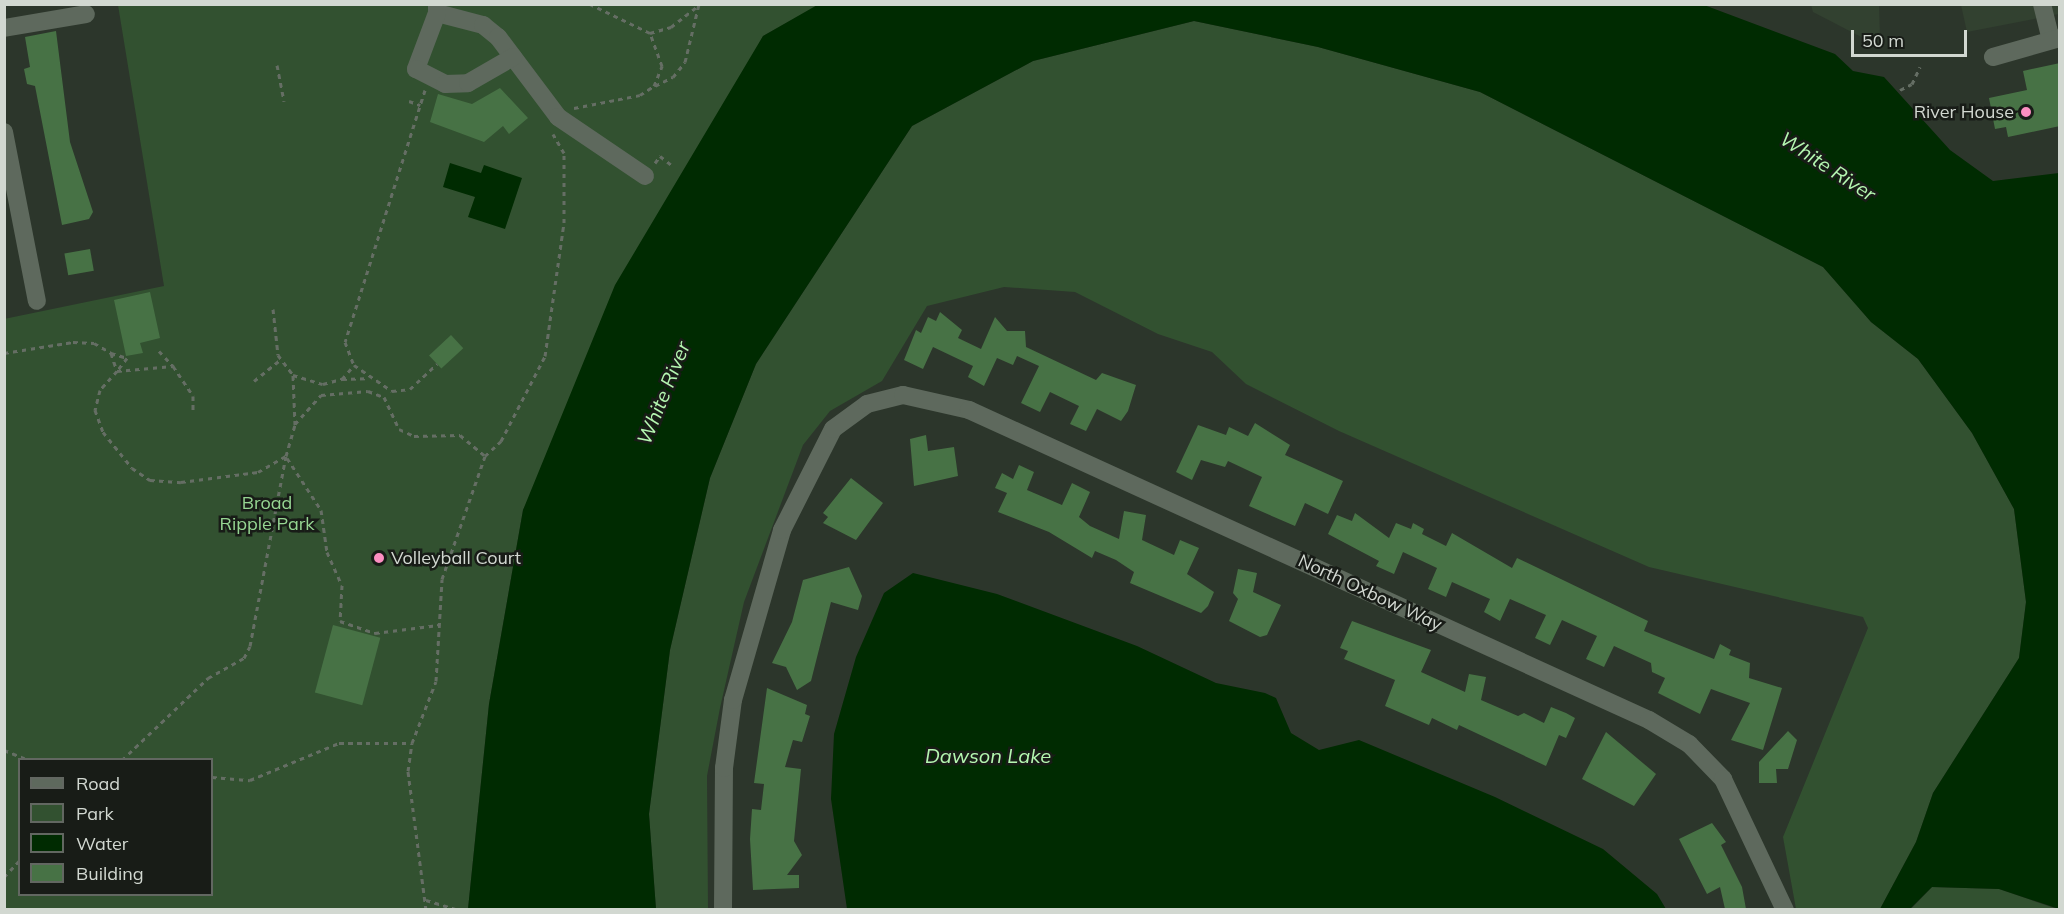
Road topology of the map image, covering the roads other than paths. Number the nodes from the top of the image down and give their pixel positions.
1 (2042, 4) edge
2 (437, 9) edge
3 (86, 14) dead end
4 (4, 28) edge
5 (2055, 39) edge
6 (513, 57) junction
7 (1993, 57) dead end
8 (4, 132) edge
9 (645, 176) dead end
10 (37, 301) dead end
11 (723, 909) edge
12 (1785, 909) edge

1 - 5 street
2 - 6 street
2 - 6 street
3 - 4 street
5 - 7 street
6 - 9 street
8 - 10 street
11 - 12 street, North Oxbow Way

